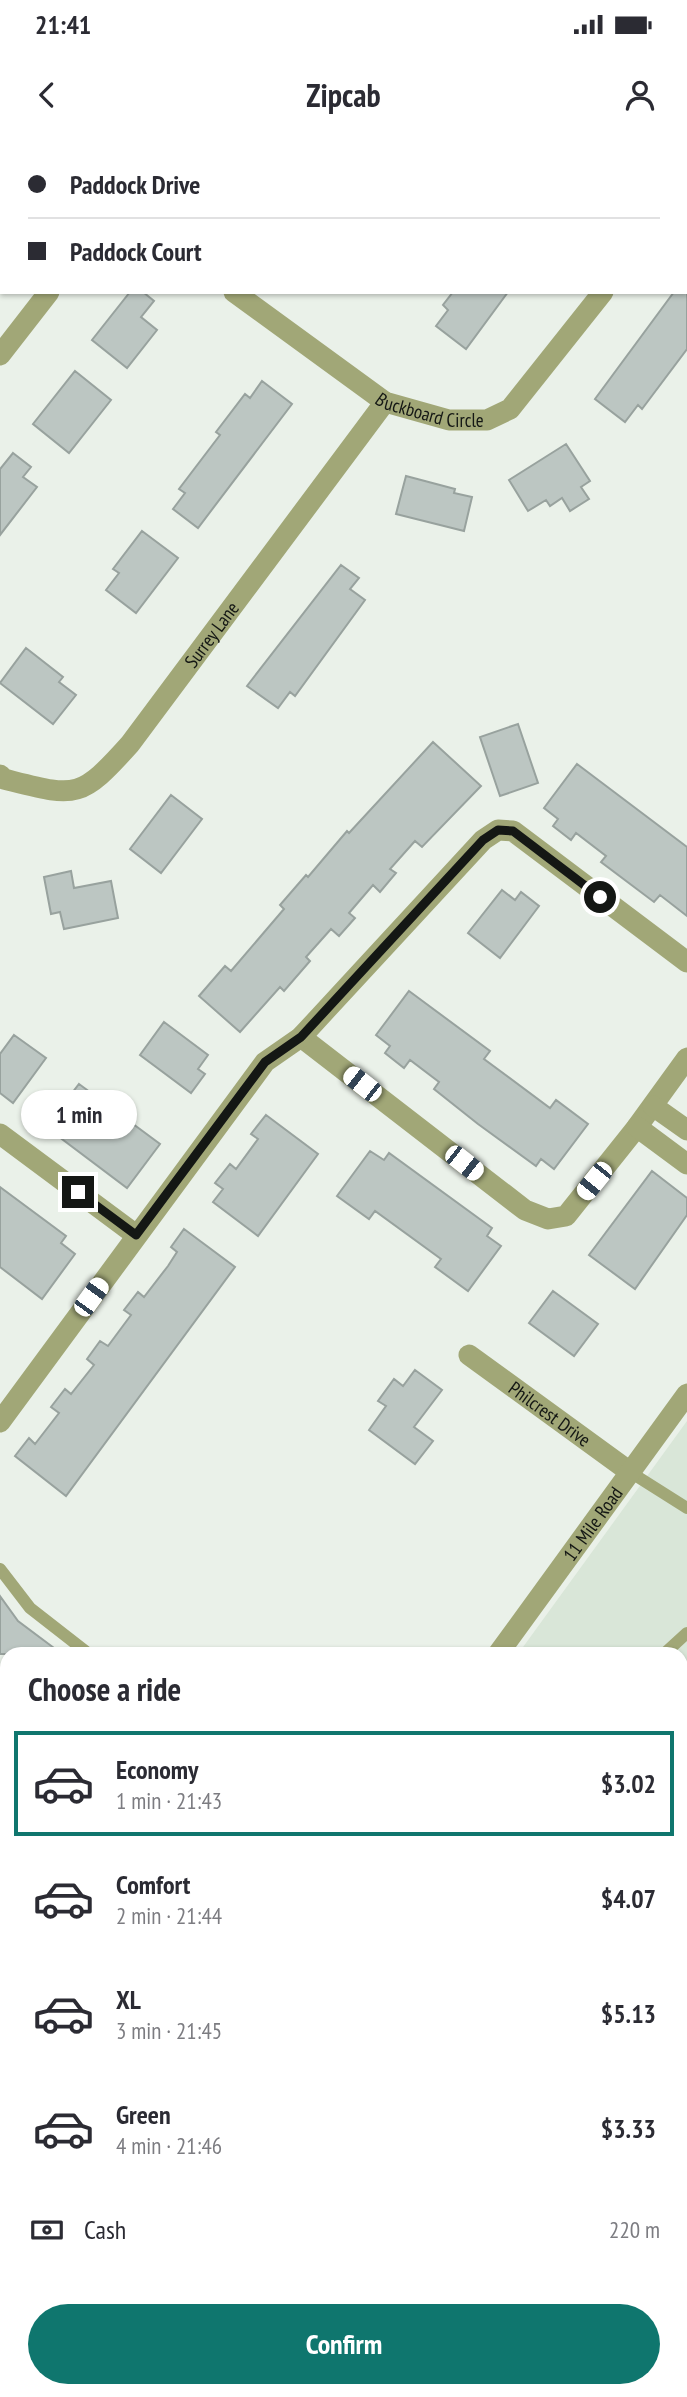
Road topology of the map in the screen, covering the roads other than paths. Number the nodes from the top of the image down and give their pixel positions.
1 (47, 294) edge
2 (237, 294) edge
3 (601, 294) edge
4 (0, 355) edge
5 (384, 402) junction
6 (0, 775) edge
7 (687, 962) edge
8 (301, 1037) junction
9 (687, 1058) edge
10 (653, 1106) junction
11 (637, 1127) junction
12 (687, 1130) edge
13 (0, 1134) edge
14 (687, 1164) edge
15 (136, 1235) junction
16 (469, 1355) dead end
17 (687, 1394) edge
18 (0, 1422) edge
19 (630, 1472) junction
20 (687, 1508) edge
21 (0, 1569) edge
22 (687, 1633) edge
23 (80, 1647) edge
24 (503, 1647) edge
25 (672, 1647) edge

1 - 4 street
2 - 5 street, Buckboard Circle
3 - 5 street, Buckboard Circle
5 - 6 street, Surrey Lane
7 - 8 street
8 - 11 street
8 - 15 street
9 - 10 street
10 - 11 street
10 - 12 street
11 - 14 street
13 - 15 street
15 - 18 street
16 - 19 street, Philcrest Drive
17 - 19 street, 11 Mile Road
19 - 20 lane
19 - 24 street, 11 Mile Road
21 - 23 lane
22 - 25 lane

